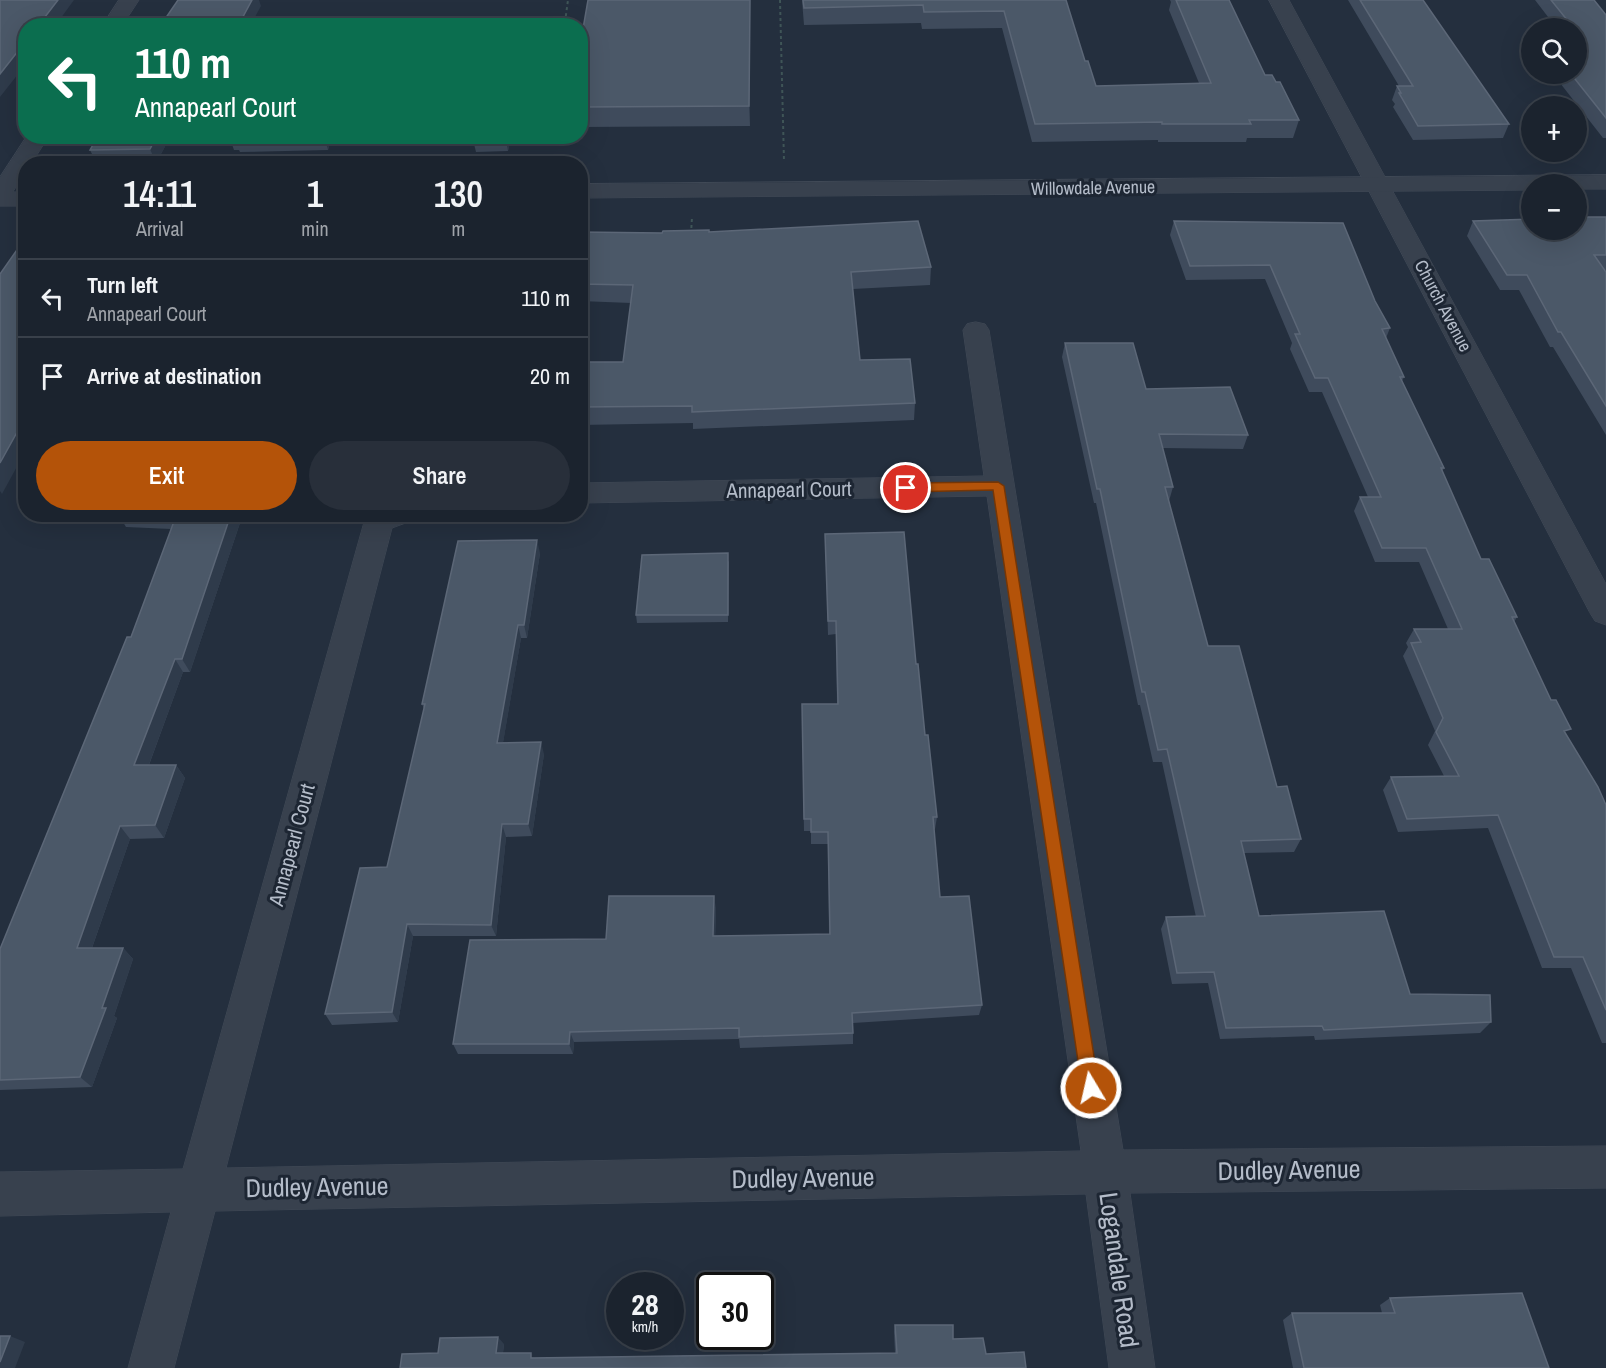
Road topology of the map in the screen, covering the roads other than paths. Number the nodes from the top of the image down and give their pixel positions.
1 (129, 0) edge
2 (1279, 0) edge
3 (117, 18) edge
4 (18, 167) edge
5 (1606, 182) edge
6 (1379, 184) junction
7 (588, 191) edge
8 (0, 194) edge
9 (0, 199) edge
10 (18, 199) edge
11 (976, 330) dead end
12 (998, 486) junction
13 (588, 493) edge
14 (379, 522) edge
15 (1606, 614) edge
16 (1606, 1167) edge
17 (1105, 1172) junction
18 (198, 1190) junction
19 (0, 1194) edge
20 (152, 1368) edge
21 (1132, 1368) edge

1 - 3 street
2 - 6 street, Church Avenue
4 - 8 street
5 - 6 street, Willowdale Avenue
6 - 7 street, Willowdale Avenue
6 - 15 street, Church Avenue
9 - 10 street
11 - 12 street, Logandale Road
12 - 13 street, Annapearl Court
12 - 17 street, Logandale Road
14 - 18 street, Annapearl Court
16 - 17 street, Dudley Avenue
17 - 18 street, Dudley Avenue
17 - 21 street, Logandale Road
18 - 19 street, Dudley Avenue
18 - 20 street

